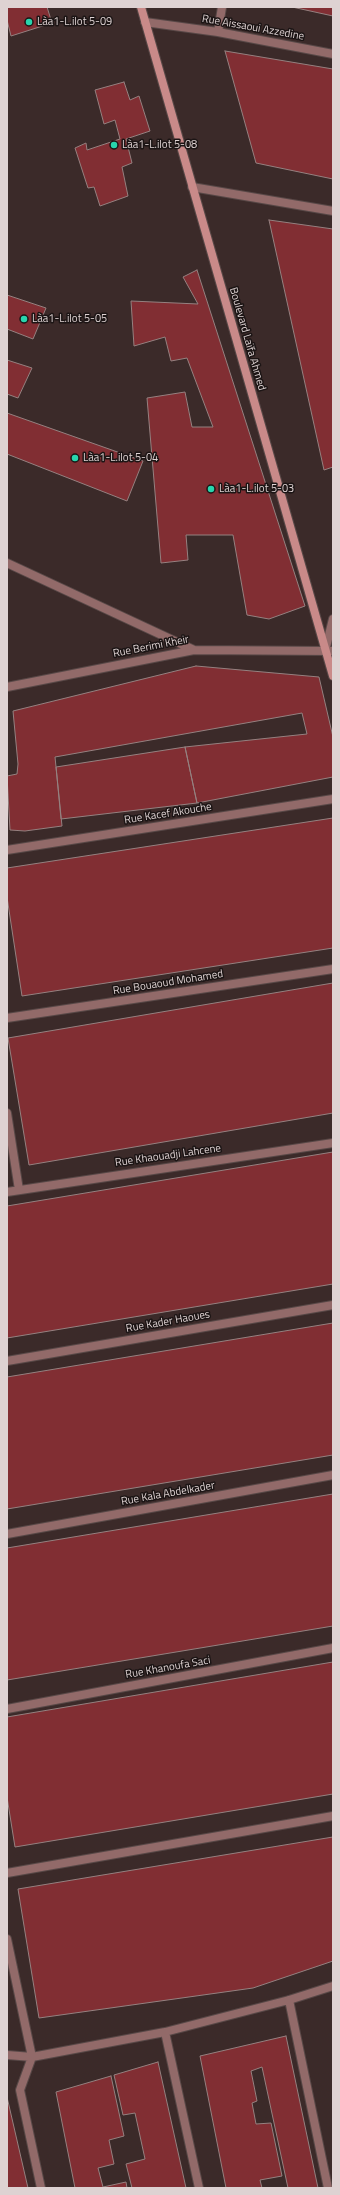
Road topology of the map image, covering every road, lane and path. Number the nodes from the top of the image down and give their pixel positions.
1 (141, 7) edge
2 (222, 7) edge
3 (145, 22) junction
4 (218, 32) junction
5 (333, 54) edge
6 (192, 187) junction
7 (333, 211) edge
8 (7, 563) edge
9 (333, 619) edge
10 (194, 650) junction
11 (329, 652) edge
12 (333, 676) edge
13 (7, 688) edge
14 (333, 799) edge
15 (7, 850) edge
16 (333, 969) edge
17 (7, 1018) edge
18 (7, 1113) edge
19 (333, 1143) edge
20 (19, 1190) junction
21 (7, 1192) edge
22 (333, 1305) edge
23 (7, 1361) edge
24 (333, 1475) edge
25 (7, 1534) edge
26 (333, 1648) edge
27 (7, 1709) edge
28 (333, 1816) edge
29 (7, 1872) edge
30 (7, 1939) edge
31 (333, 1986) edge
32 (289, 2000) junction
33 (165, 2032) junction
34 (7, 2055) edge
35 (32, 2057) junction
36 (41, 2188) edge
37 (199, 2188) edge
38 (328, 2188) edge

1 - 3 street, Boulevard Laïfa Ahmed
2 - 4 street
3 - 4 street, Rue Aissaoui Azzedine
3 - 6 street, Boulevard Laïfa Ahmed
4 - 5 street, Rue Aissaoui Azzedine
6 - 7 street
6 - 11 street, Boulevard Laïfa Ahmed
8 - 10 street
9 - 11 street
10 - 11 street, Rue Berimi Kheir
10 - 13 street, Rue Berimi Kheir
11 - 12 street, Boulevard Laïfa Ahmed
14 - 15 street, Rue Kacef Akouche
16 - 17 street, Rue Bouaoud Mohamed
18 - 20 street
19 - 20 street, Rue Khaouadji Lahcene
20 - 21 street, Rue Khaouadji Lahcene
22 - 23 street, Rue Kader Haoues
24 - 25 street, Rue Kala Abdelkader
26 - 27 street, Rue Khanoufa Saci
28 - 29 street
30 - 35 street
31 - 32 street
32 - 33 street
32 - 38 street
33 - 35 street
33 - 37 street
34 - 35 street
35 - 36 street

